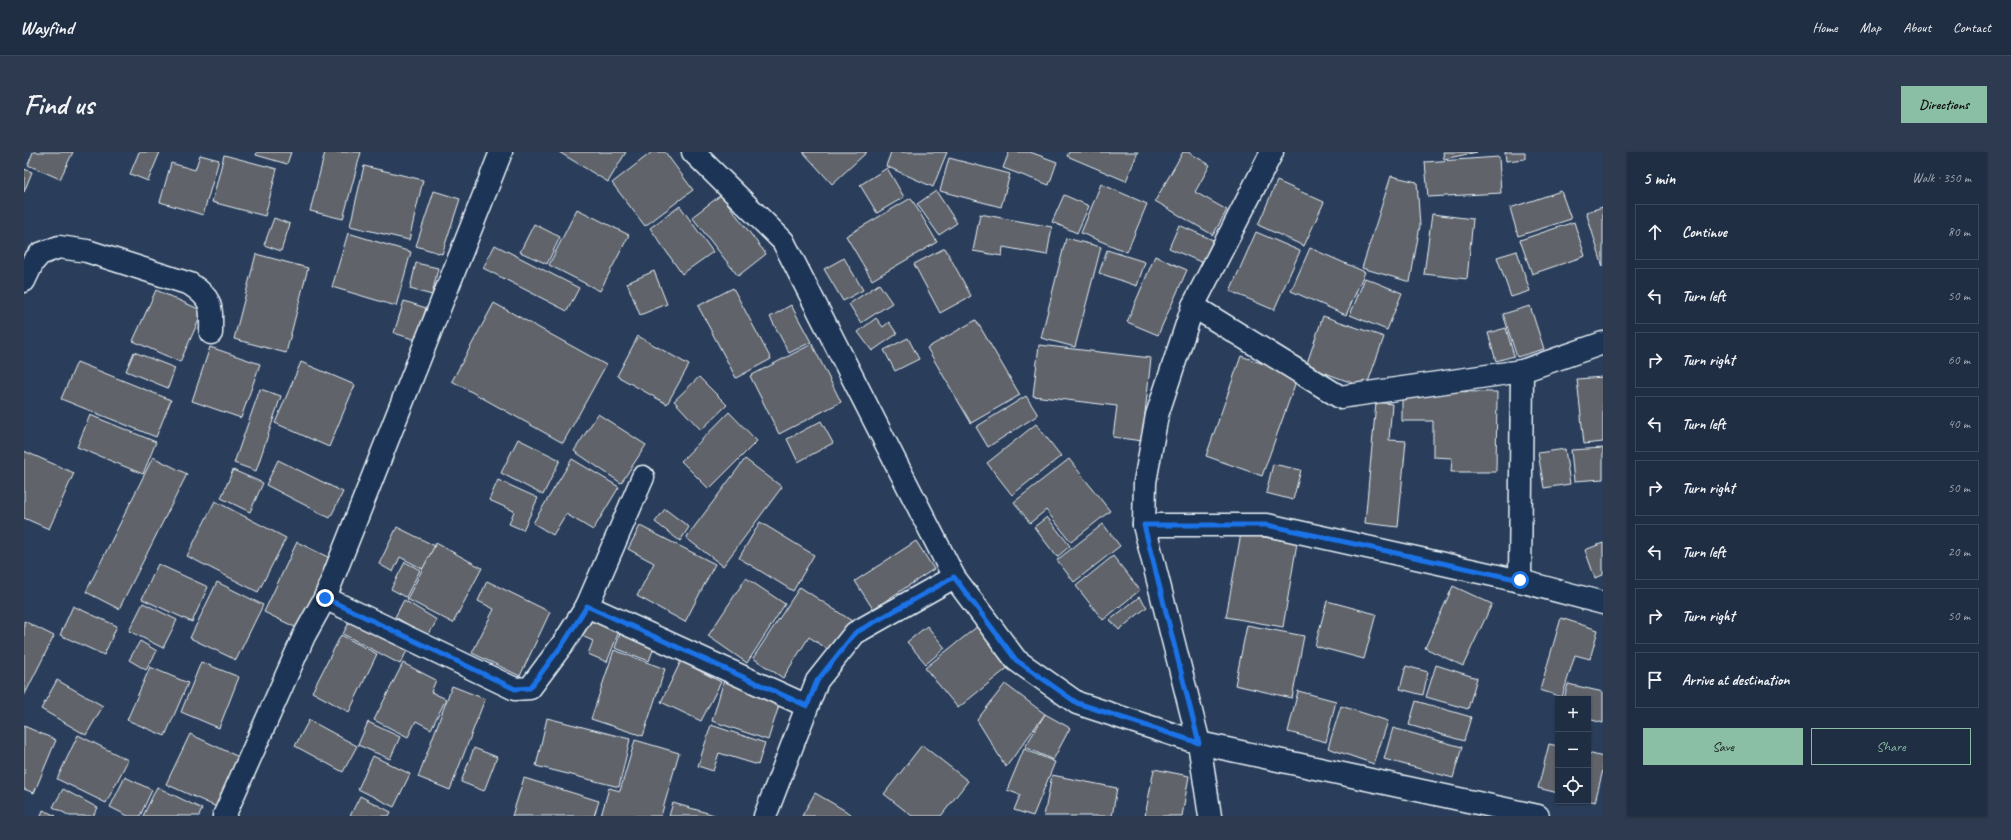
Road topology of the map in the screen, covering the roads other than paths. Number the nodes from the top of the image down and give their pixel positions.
1 (501, 152) edge
2 (694, 152) edge
3 (1272, 152) edge
4 (24, 281) edge
5 (1193, 306) junction
6 (211, 334) dead end
7 (1603, 343) edge
8 (1522, 371) junction
9 (643, 477) dead end
10 (1144, 525) junction
11 (954, 577) junction
12 (1520, 580) junction
13 (325, 598) junction
14 (1603, 603) edge
15 (587, 606) junction
16 (807, 706) junction
17 (1199, 743) junction
18 (224, 816) edge
19 (766, 816) edge
20 (1210, 816) edge
21 (1538, 816) edge

1 - 13 street
2 - 11 street
3 - 5 street
4 - 6 street
5 - 8 street
5 - 10 street
7 - 8 street
8 - 12 street
9 - 15 street
10 - 12 street
10 - 17 street
11 - 16 street
11 - 17 street
12 - 14 street
13 - 15 street
13 - 18 street
15 - 16 street
16 - 19 street
17 - 20 street
17 - 21 street

